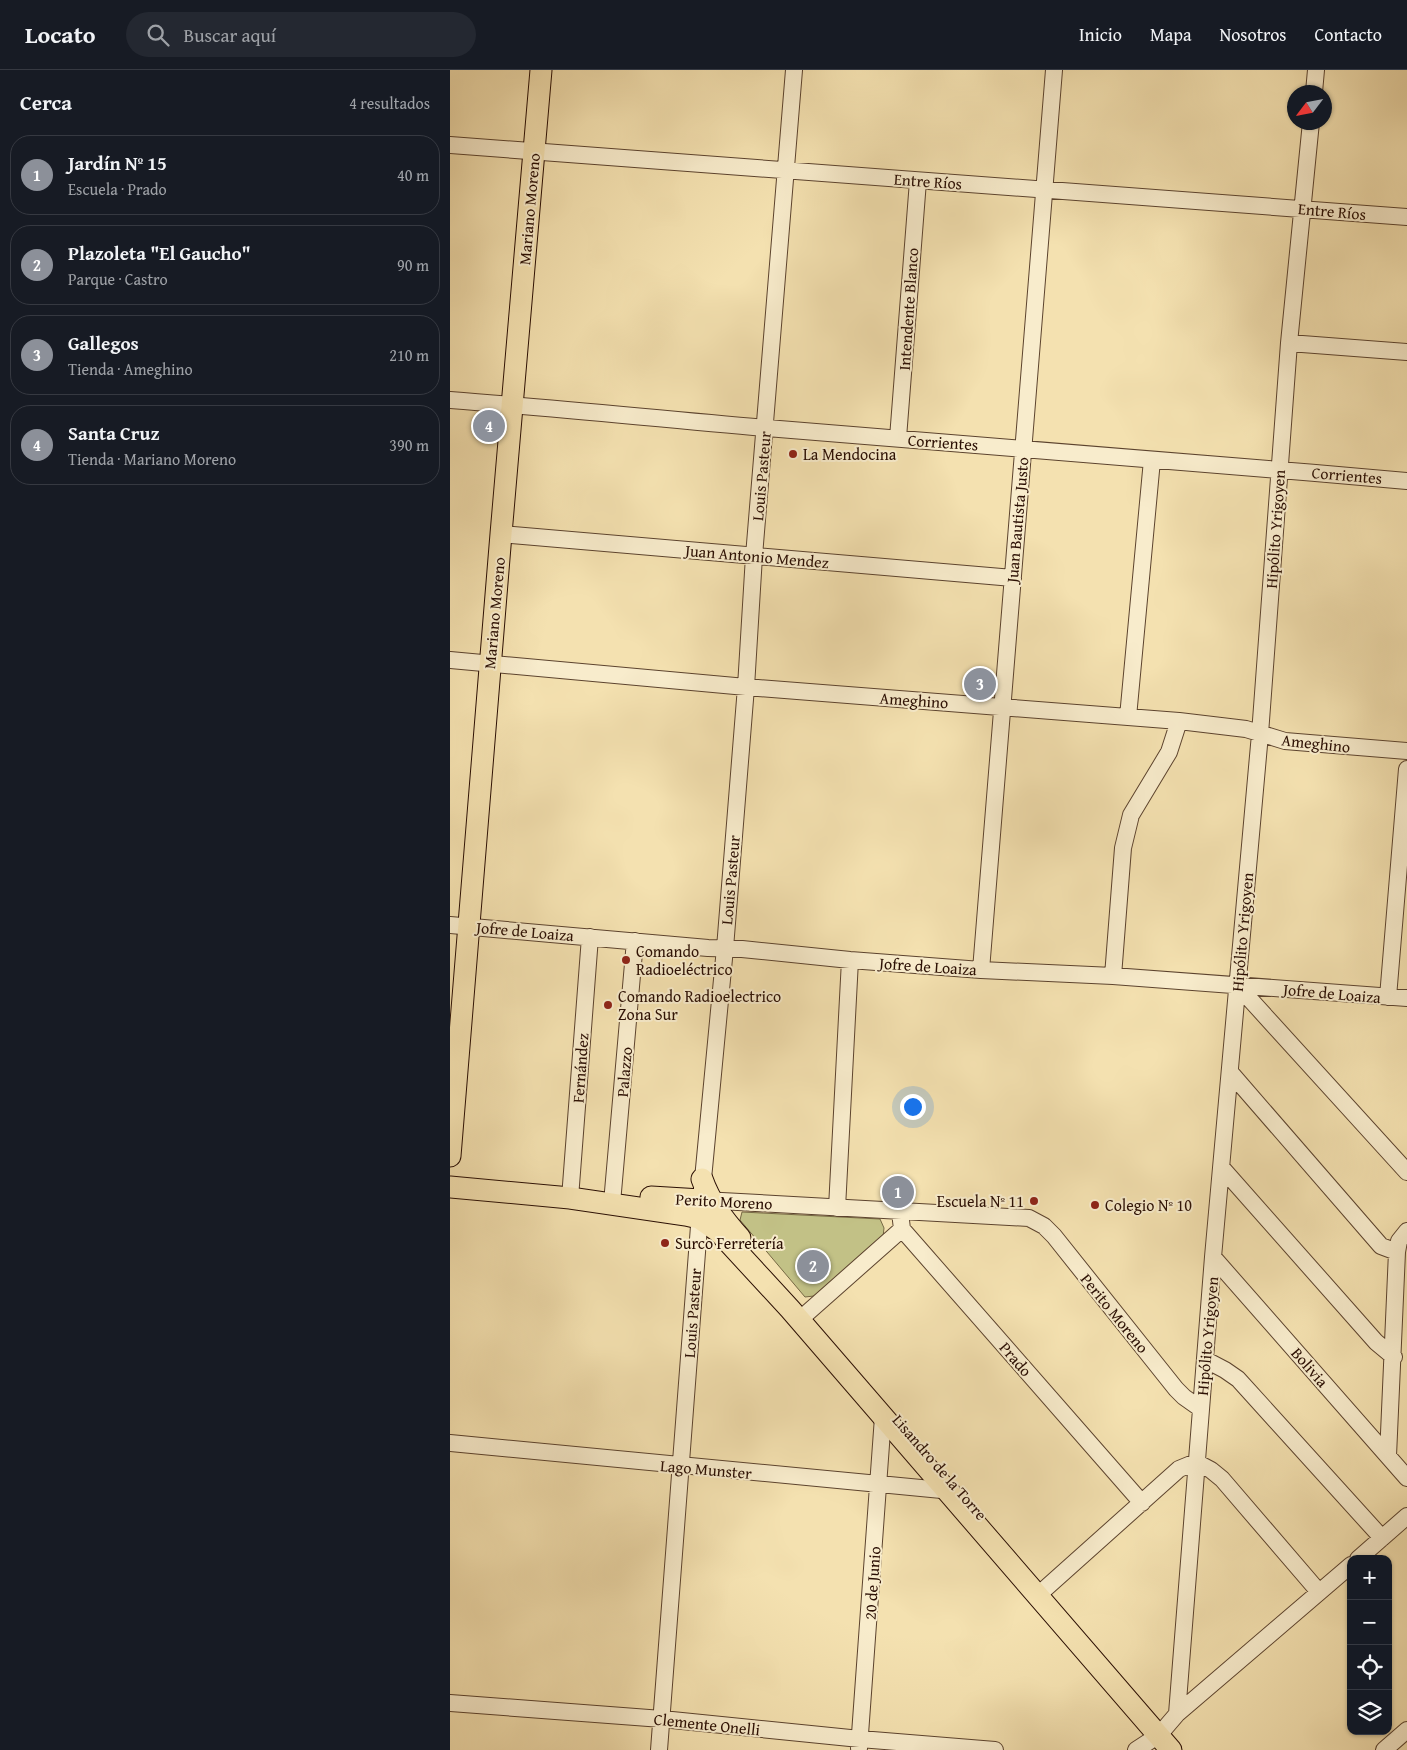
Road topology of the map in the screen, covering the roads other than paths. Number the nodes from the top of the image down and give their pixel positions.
1 (541, 70) edge
2 (794, 70) edge
3 (1054, 70) edge
4 (1316, 70) edge
5 (1315, 85) edge
6 (1310, 130) edge
7 (450, 145) edge
8 (534, 151) junction
9 (786, 171) junction
10 (918, 181) junction
11 (1045, 190) junction
12 (1303, 208) junction
13 (1407, 217) edge
14 (1289, 343) junction
15 (1407, 352) edge
16 (450, 400) edge
17 (512, 404) junction
18 (765, 428) junction
19 (898, 438) junction
20 (1023, 448) junction
21 (1152, 460) junction
22 (1279, 470) junction
23 (1407, 481) edge
24 (501, 534) junction
25 (754, 556) junction
26 (1013, 578) junction
27 (450, 660) edge
28 (490, 663) junction
29 (746, 687) junction
30 (1003, 707) junction
31 (1128, 717) junction
32 (1179, 721) junction
33 (1260, 734) junction
34 (1407, 751) edge
35 (1407, 768) edge
36 (459, 926) edge
37 (590, 937) junction
38 (635, 940) junction
39 (725, 948) junction
40 (850, 960) junction
41 (981, 970) junction
42 (1113, 976) junction
43 (1237, 985) junction
44 (1401, 1000) edge
45 (1230, 1072) junction
46 (450, 1156) edge
47 (1222, 1168) junction
48 (1407, 1172) edge
49 (450, 1187) edge
50 (570, 1198) junction
51 (703, 1200) junction
52 (612, 1203) junction
53 (837, 1208) junction
54 (900, 1212) junction
55 (902, 1229) junction
56 (1407, 1231) edge
57 (1397, 1252) junction
58 (1213, 1257) junction
59 (806, 1314) junction
60 (1394, 1357) junction
61 (1206, 1360) junction
62 (1201, 1408) junction
63 (883, 1417) junction
64 (450, 1443) edge
65 (1388, 1456) junction
66 (1196, 1462) junction
67 (680, 1466) junction
68 (1407, 1478) edge
69 (879, 1485) junction
70 (955, 1491) junction
71 (1142, 1502) junction
72 (1404, 1525) edge
73 (1382, 1538) junction
74 (1363, 1555) edge
75 (1347, 1568) edge
76 (1041, 1591) junction
77 (1319, 1592) junction
78 (450, 1703) edge
79 (662, 1719) junction
80 (1407, 1730) edge
81 (1168, 1732) edge
82 (859, 1744) edge
83 (958, 1748) edge
84 (659, 1750) edge
85 (995, 1750) edge
86 (1136, 1750) edge
87 (1186, 1750) edge
88 (1384, 1750) edge

1 - 8 main road, Mariano Moreno
2 - 9 street, Louis Pasteur
3 - 11 street, Juan Bautista Justo
4 - 5 street
6 - 12 street, Hipólito Yrigoyen
7 - 8 street, Entre Ríos
8 - 9 street, Entre Ríos
8 - 17 main road, Mariano Moreno
9 - 10 street, Entre Ríos
9 - 18 street, Louis Pasteur
10 - 11 street, Entre Ríos
10 - 19 street, Intendente Blanco
11 - 12 street, Entre Ríos
11 - 20 street, Juan Bautista Justo
12 - 13 street, Entre Ríos
12 - 14 street, Hipólito Yrigoyen
14 - 15 street
14 - 22 street, Hipólito Yrigoyen
16 - 17 street, Corrientes
17 - 18 street, Corrientes
17 - 24 main road, Mariano Moreno
18 - 19 street, Corrientes
18 - 25 street, Louis Pasteur
19 - 20 street, Corrientes
20 - 21 street, Corrientes
20 - 26 street, Juan Bautista Justo
21 - 22 street, Corrientes
21 - 31 street
22 - 23 street, Corrientes
22 - 33 street, Hipólito Yrigoyen
24 - 25 street, Juan Antonio Mendez
24 - 28 main road, Mariano Moreno
25 - 26 street, Juan Antonio Mendez
25 - 29 street, Louis Pasteur
26 - 30 street, Juan Bautista Justo
27 - 28 street, Ameghino
28 - 29 street, Ameghino
28 - 36 main road, Mariano Moreno
29 - 30 street, Ameghino
29 - 39 street, Louis Pasteur
30 - 31 street, Ameghino
30 - 41 street, Juan Bautista Justo
31 - 32 street, Ameghino
32 - 33 street, Ameghino
32 - 42 street
33 - 34 street, Ameghino
33 - 43 street, Hipólito Yrigoyen
35 - 44 street
36 - 37 street, Jofre de Loaiza
36 - 46 main road, Mariano Moreno
37 - 38 street, Jofre de Loaiza
37 - 50 street, Fernández
38 - 39 street, Jofre de Loaiza
38 - 52 street, Palazzo
39 - 40 street, Jofre de Loaiza
39 - 51 street, Louis Pasteur
40 - 41 street, Jofre de Loaiza
40 - 53 street
41 - 42 street, Jofre de Loaiza
42 - 43 street, Jofre de Loaiza
43 - 44 street, Jofre de Loaiza
43 - 45 street, Hipólito Yrigoyen
43 - 48 street
45 - 47 street, Hipólito Yrigoyen
45 - 57 street
47 - 58 street, Hipólito Yrigoyen
47 - 60 street
49 - 50 main road, Perito Moreno
50 - 52 main road, Perito Moreno
51 - 52 main road, Perito Moreno
51 - 53 street, Perito Moreno
51 - 59 main road, Lisandro de la Torre
51 - 63 main road, Lisandro de la Torre
51 - 67 street, Louis Pasteur
53 - 54 street, Perito Moreno
54 - 55 street
54 - 62 street, Perito Moreno
55 - 59 street
55 - 71 street, Prado
56 - 57 street
57 - 60 street
58 - 61 street, Hipólito Yrigoyen
58 - 65 street, Bolivia
59 - 70 main road, Lisandro de la Torre
60 - 65 street
61 - 62 street, Hipólito Yrigoyen
61 - 73 street
62 - 66 street, Hipólito Yrigoyen
63 - 69 street, 20 de Junio
63 - 70 main road, Lisandro de la Torre
64 - 67 street, Lago Munster
65 - 68 street, Bolivia
66 - 71 street
66 - 77 street
66 - 81 street, Hipólito Yrigoyen
67 - 69 street, Lago Munster
67 - 79 street, Louis Pasteur
69 - 70 street, Lago Munster
69 - 82 street, 20 de Junio
70 - 76 main road, Lisandro de la Torre
71 - 76 street
72 - 73 street
73 - 74 street
75 - 77 street
76 - 81 main road, Lisandro de la Torre
77 - 81 street
78 - 79 street, Clemente Onelli
79 - 82 street, Clemente Onelli
79 - 84 street, Louis Pasteur
80 - 88 street
81 - 86 street
81 - 87 main road, Lisandro de la Torre
82 - 83 street, Clemente Onelli
83 - 85 street, Clemente Onelli

